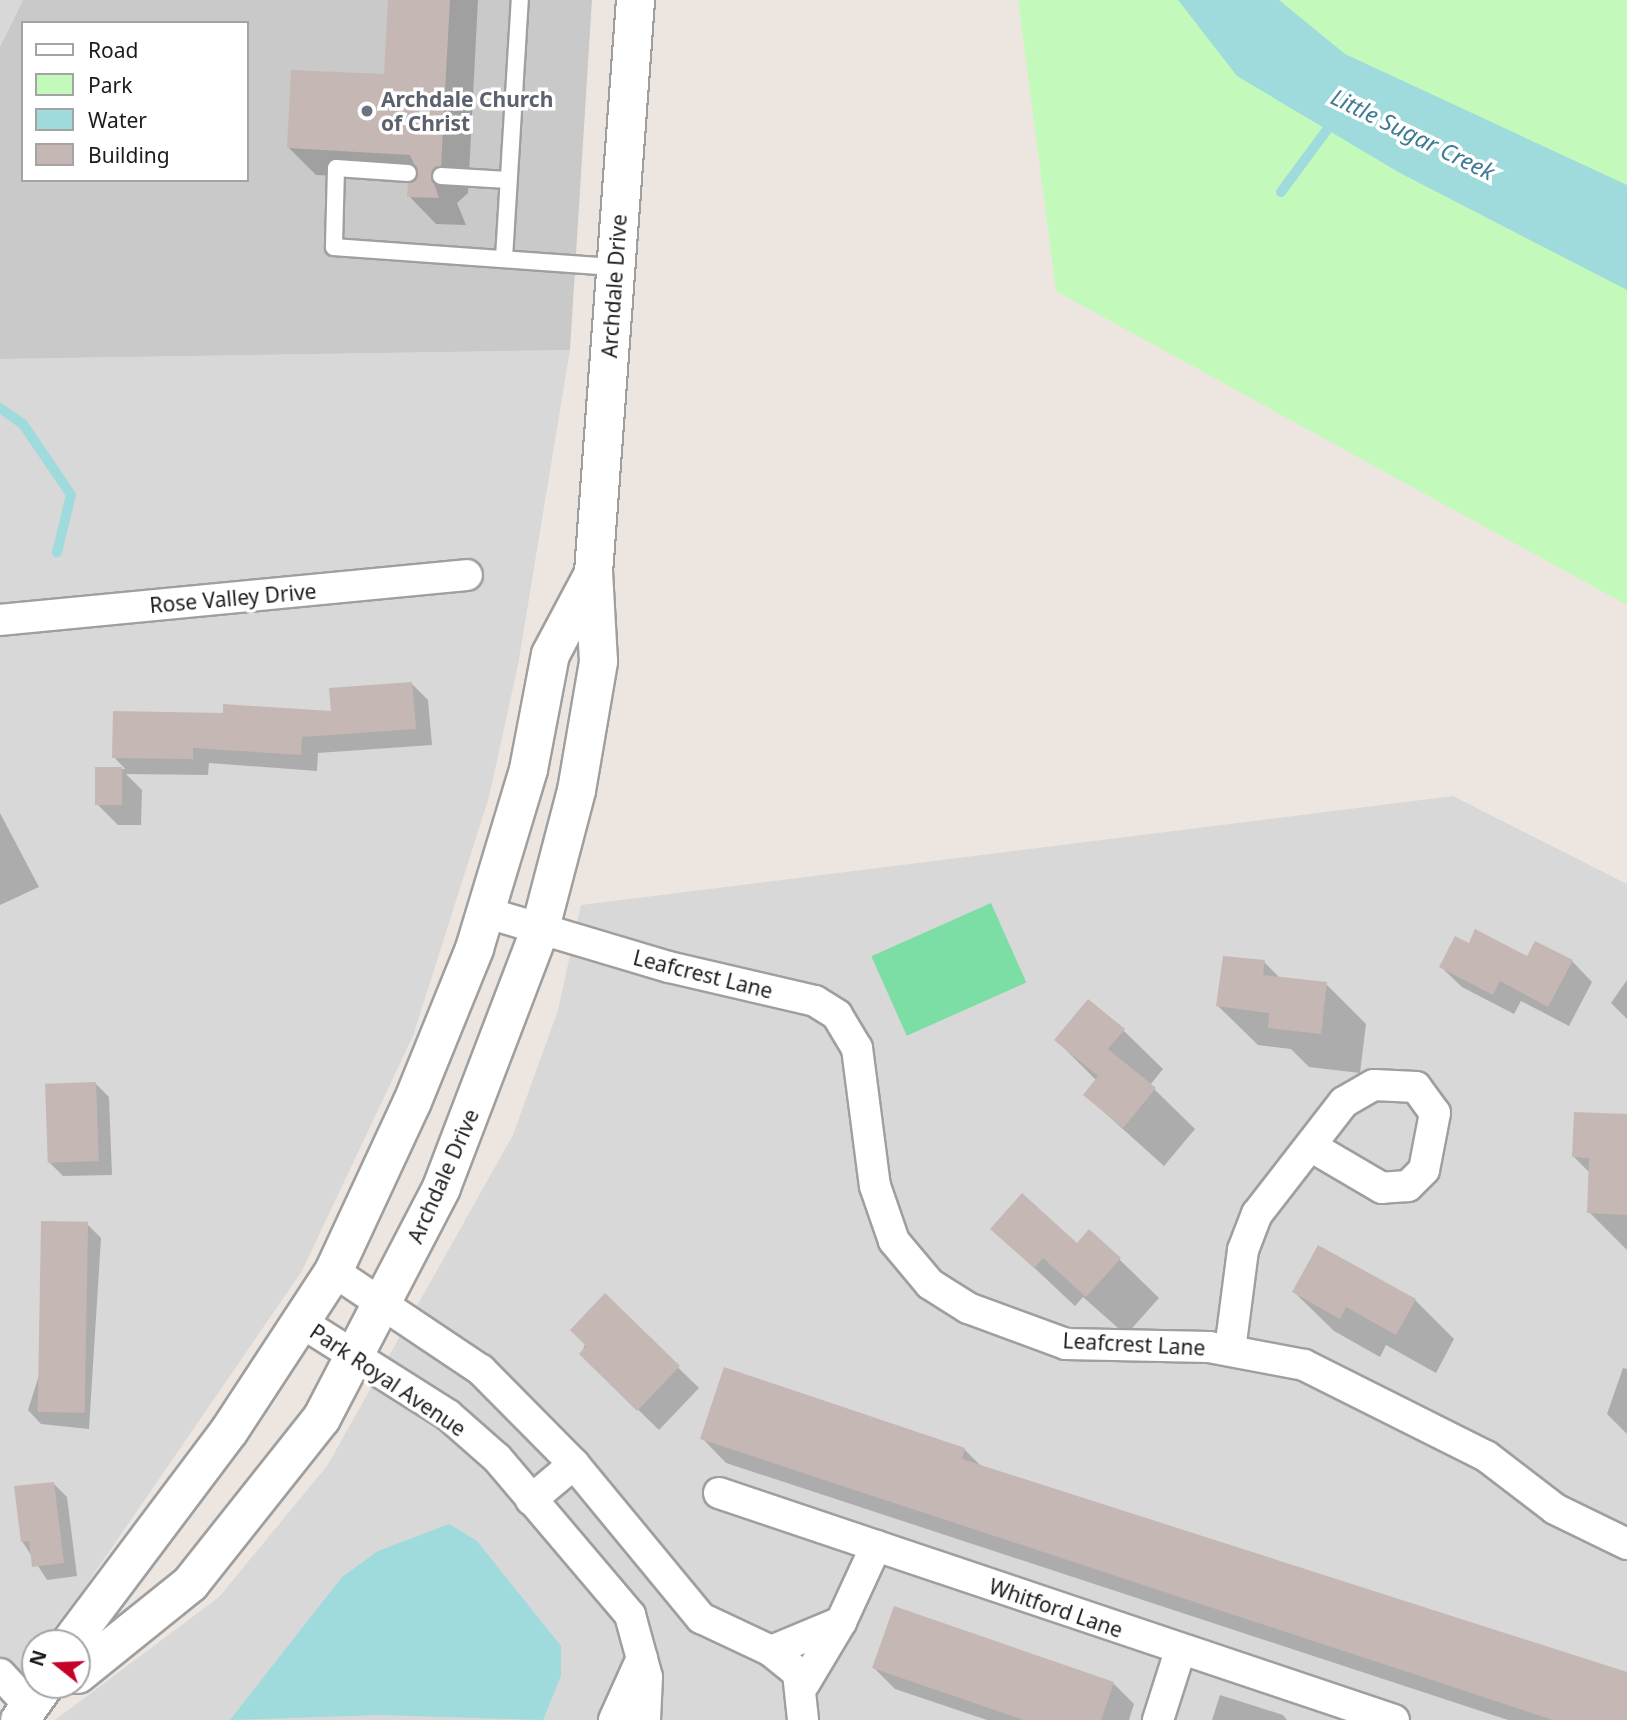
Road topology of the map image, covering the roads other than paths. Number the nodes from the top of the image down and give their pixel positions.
1 (520, 0) edge
2 (635, 0) edge
3 (408, 173) dead end
4 (441, 176) dead end
5 (508, 180) junction
6 (504, 258) junction
7 (615, 267) junction
8 (593, 572) junction
9 (467, 575) dead end
10 (0, 620) edge
11 (484, 912) junction
12 (539, 931) junction
13 (1312, 1147) dead end
14 (333, 1271) junction
15 (384, 1303) junction
16 (302, 1322) junction
17 (1230, 1350) junction
18 (358, 1355) junction
19 (574, 1464) junction
20 (719, 1493) dead end
21 (531, 1500) junction
22 (1627, 1544) edge
23 (876, 1546) junction
24 (841, 1622) junction
25 (79, 1629) edge
26 (771, 1651) junction
27 (1180, 1651) junction
28 (642, 1658) junction
29 (91, 1662) edge
30 (0, 1674) edge
31 (804, 1684) junction
32 (31, 1704) edge
33 (614, 1720) edge
34 (645, 1720) edge
35 (803, 1720) edge
36 (1158, 1720) edge
37 (1394, 1720) edge

1 - 5 lane
2 - 7 street, Archdale Drive
3 - 6 lane
4 - 5 lane
5 - 6 lane
6 - 7 lane
7 - 8 street, Archdale Drive
8 - 11 street, Archdale Drive
8 - 12 street, Archdale Drive
9 - 10 street, Rose Valley Drive
11 - 12 street, Leafcrest Lane
11 - 14 street, Archdale Drive
12 - 15 street, Archdale Drive
12 - 17 street, Leafcrest Lane
13 - 17 street
14 - 15 street
14 - 16 street, Archdale Drive
15 - 18 street, Archdale Drive
15 - 19 street
16 - 18 street, Park Royal Avenue
16 - 25 street, Archdale Drive
17 - 22 street, Leafcrest Lane
18 - 21 street, Park Royal Avenue
18 - 29 street, Archdale Drive
19 - 21 street
19 - 26 street
20 - 23 street, Whitford Lane
21 - 28 street, Park Royal Avenue
23 - 24 street
23 - 27 street, Whitford Lane
24 - 26 street
24 - 31 street
26 - 31 street
27 - 36 street
27 - 37 street, Whitford Lane
28 - 33 street
28 - 34 street, Park Royal Avenue
30 - 32 street
31 - 35 street

